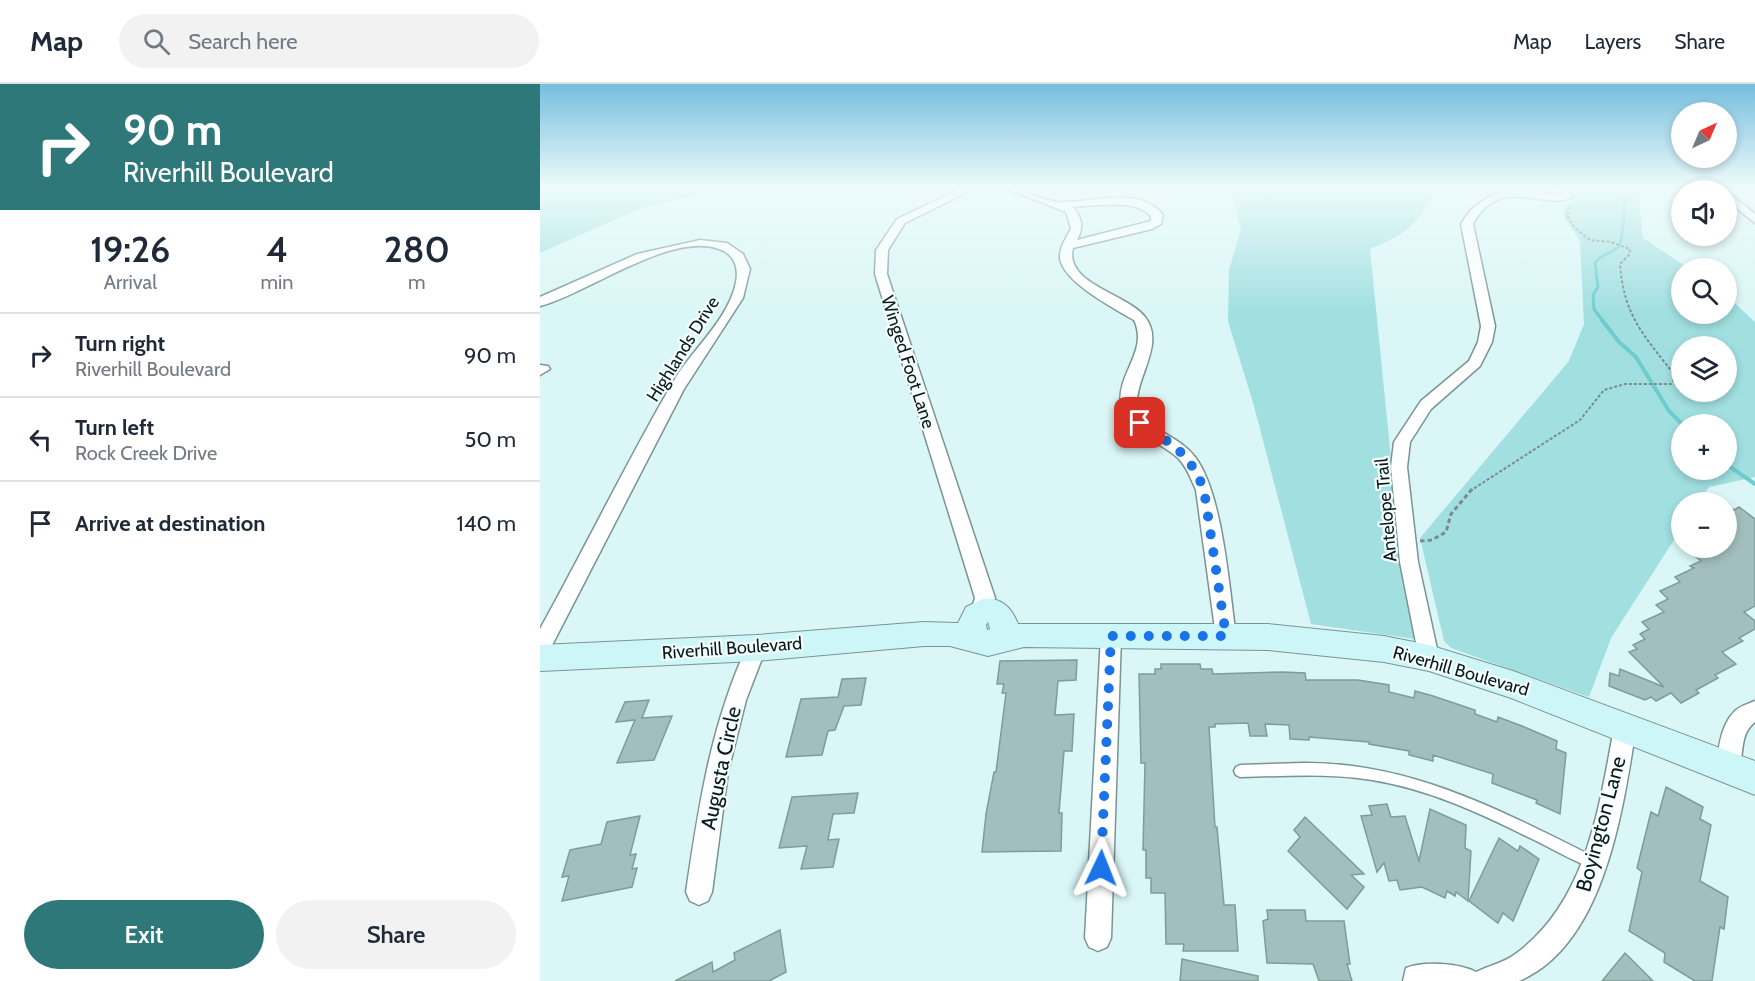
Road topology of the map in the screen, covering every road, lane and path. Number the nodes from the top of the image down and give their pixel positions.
1 (896, 229) edge
2 (1075, 229) edge
3 (1140, 229) edge
4 (1468, 229) edge
5 (1574, 229) edge
6 (1070, 245) junction
7 (540, 303) edge
8 (1407, 542) junction
9 (988, 625) junction
10 (1111, 636) junction
11 (1226, 636) junction
12 (756, 648) junction
13 (540, 649) edge
14 (540, 658) edge
15 (1429, 658) junction
16 (1755, 711) edge
17 (1625, 728) junction
18 (1240, 771) dead end
19 (1742, 772) edge
20 (1594, 862) junction
21 (699, 892) dead end
22 (1098, 938) dead end
23 (1416, 978) dead end
24 (1466, 981) edge
25 (1486, 981) edge

1 - 9 street, Winged Foot Lane
2 - 6 street
3 - 6 street
4 - 8 street, Antelope Trail
5 - 8 path
6 - 11 street
7 - 13 street, Highlands Drive
8 - 15 street, Antelope Trail
9 - 10 street, Riverhill Boulevard
9 - 12 street, Riverhill Boulevard
10 - 11 street, Riverhill Boulevard
10 - 22 street
11 - 15 street, Riverhill Boulevard
12 - 14 street, Riverhill Boulevard
12 - 21 street, Augusta Circle
15 - 17 street, Riverhill Boulevard
16 - 19 street
17 - 19 street, Riverhill Boulevard
17 - 20 street, Boyington Lane
18 - 20 lane
20 - 25 street, Boyington Lane
23 - 24 street

